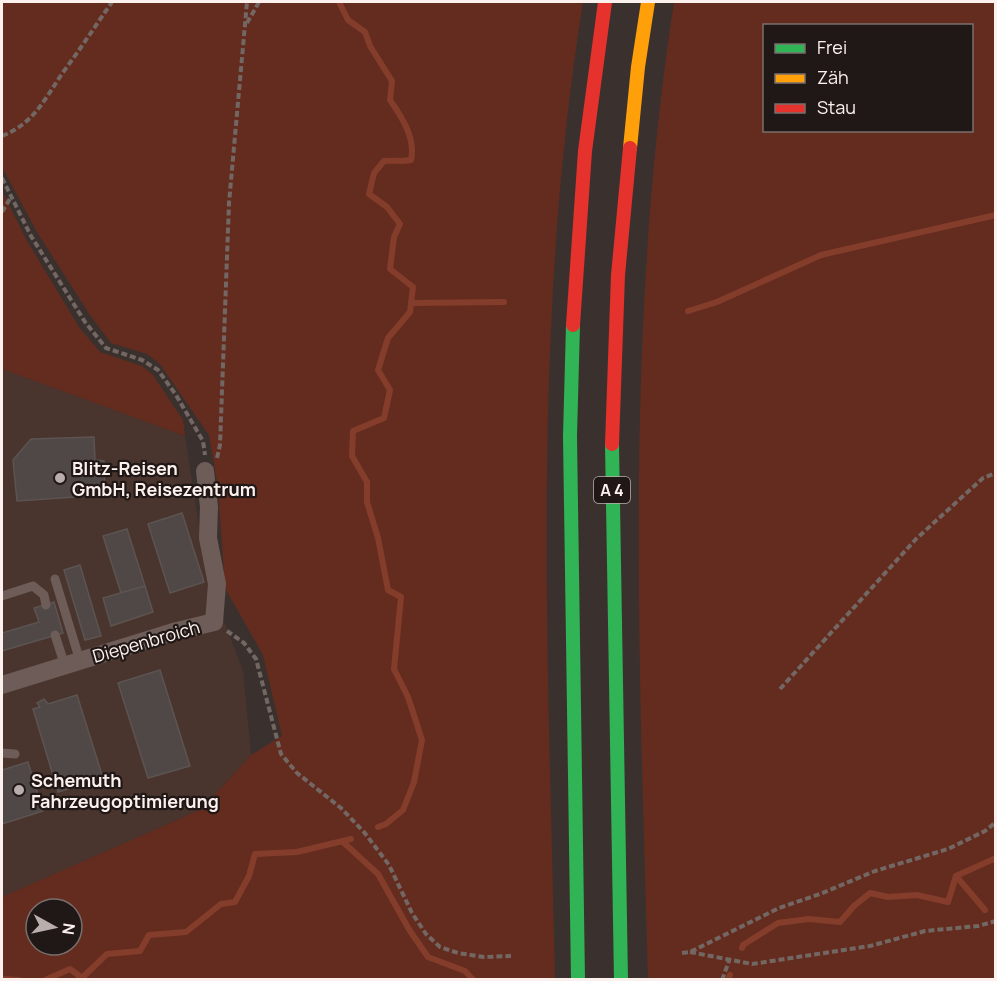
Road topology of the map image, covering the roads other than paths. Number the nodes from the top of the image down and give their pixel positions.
1 (605, 2) edge
2 (648, 2) edge
3 (204, 471) road end
4 (55, 579) dead end
5 (2, 596) edge
6 (46, 605) dead end
7 (55, 635) dead end
8 (72, 663) junction
9 (2, 685) edge
10 (2, 753) edge
11 (15, 754) dead end
12 (578, 980) edge
13 (621, 980) edge

1 - 12 highway, A 4
2 - 13 highway, A 4
3 - 8 street, Diepenbroich
4 - 8 lane
5 - 6 lane
7 - 8 lane
8 - 9 street, Diepenbroich
10 - 11 lane

